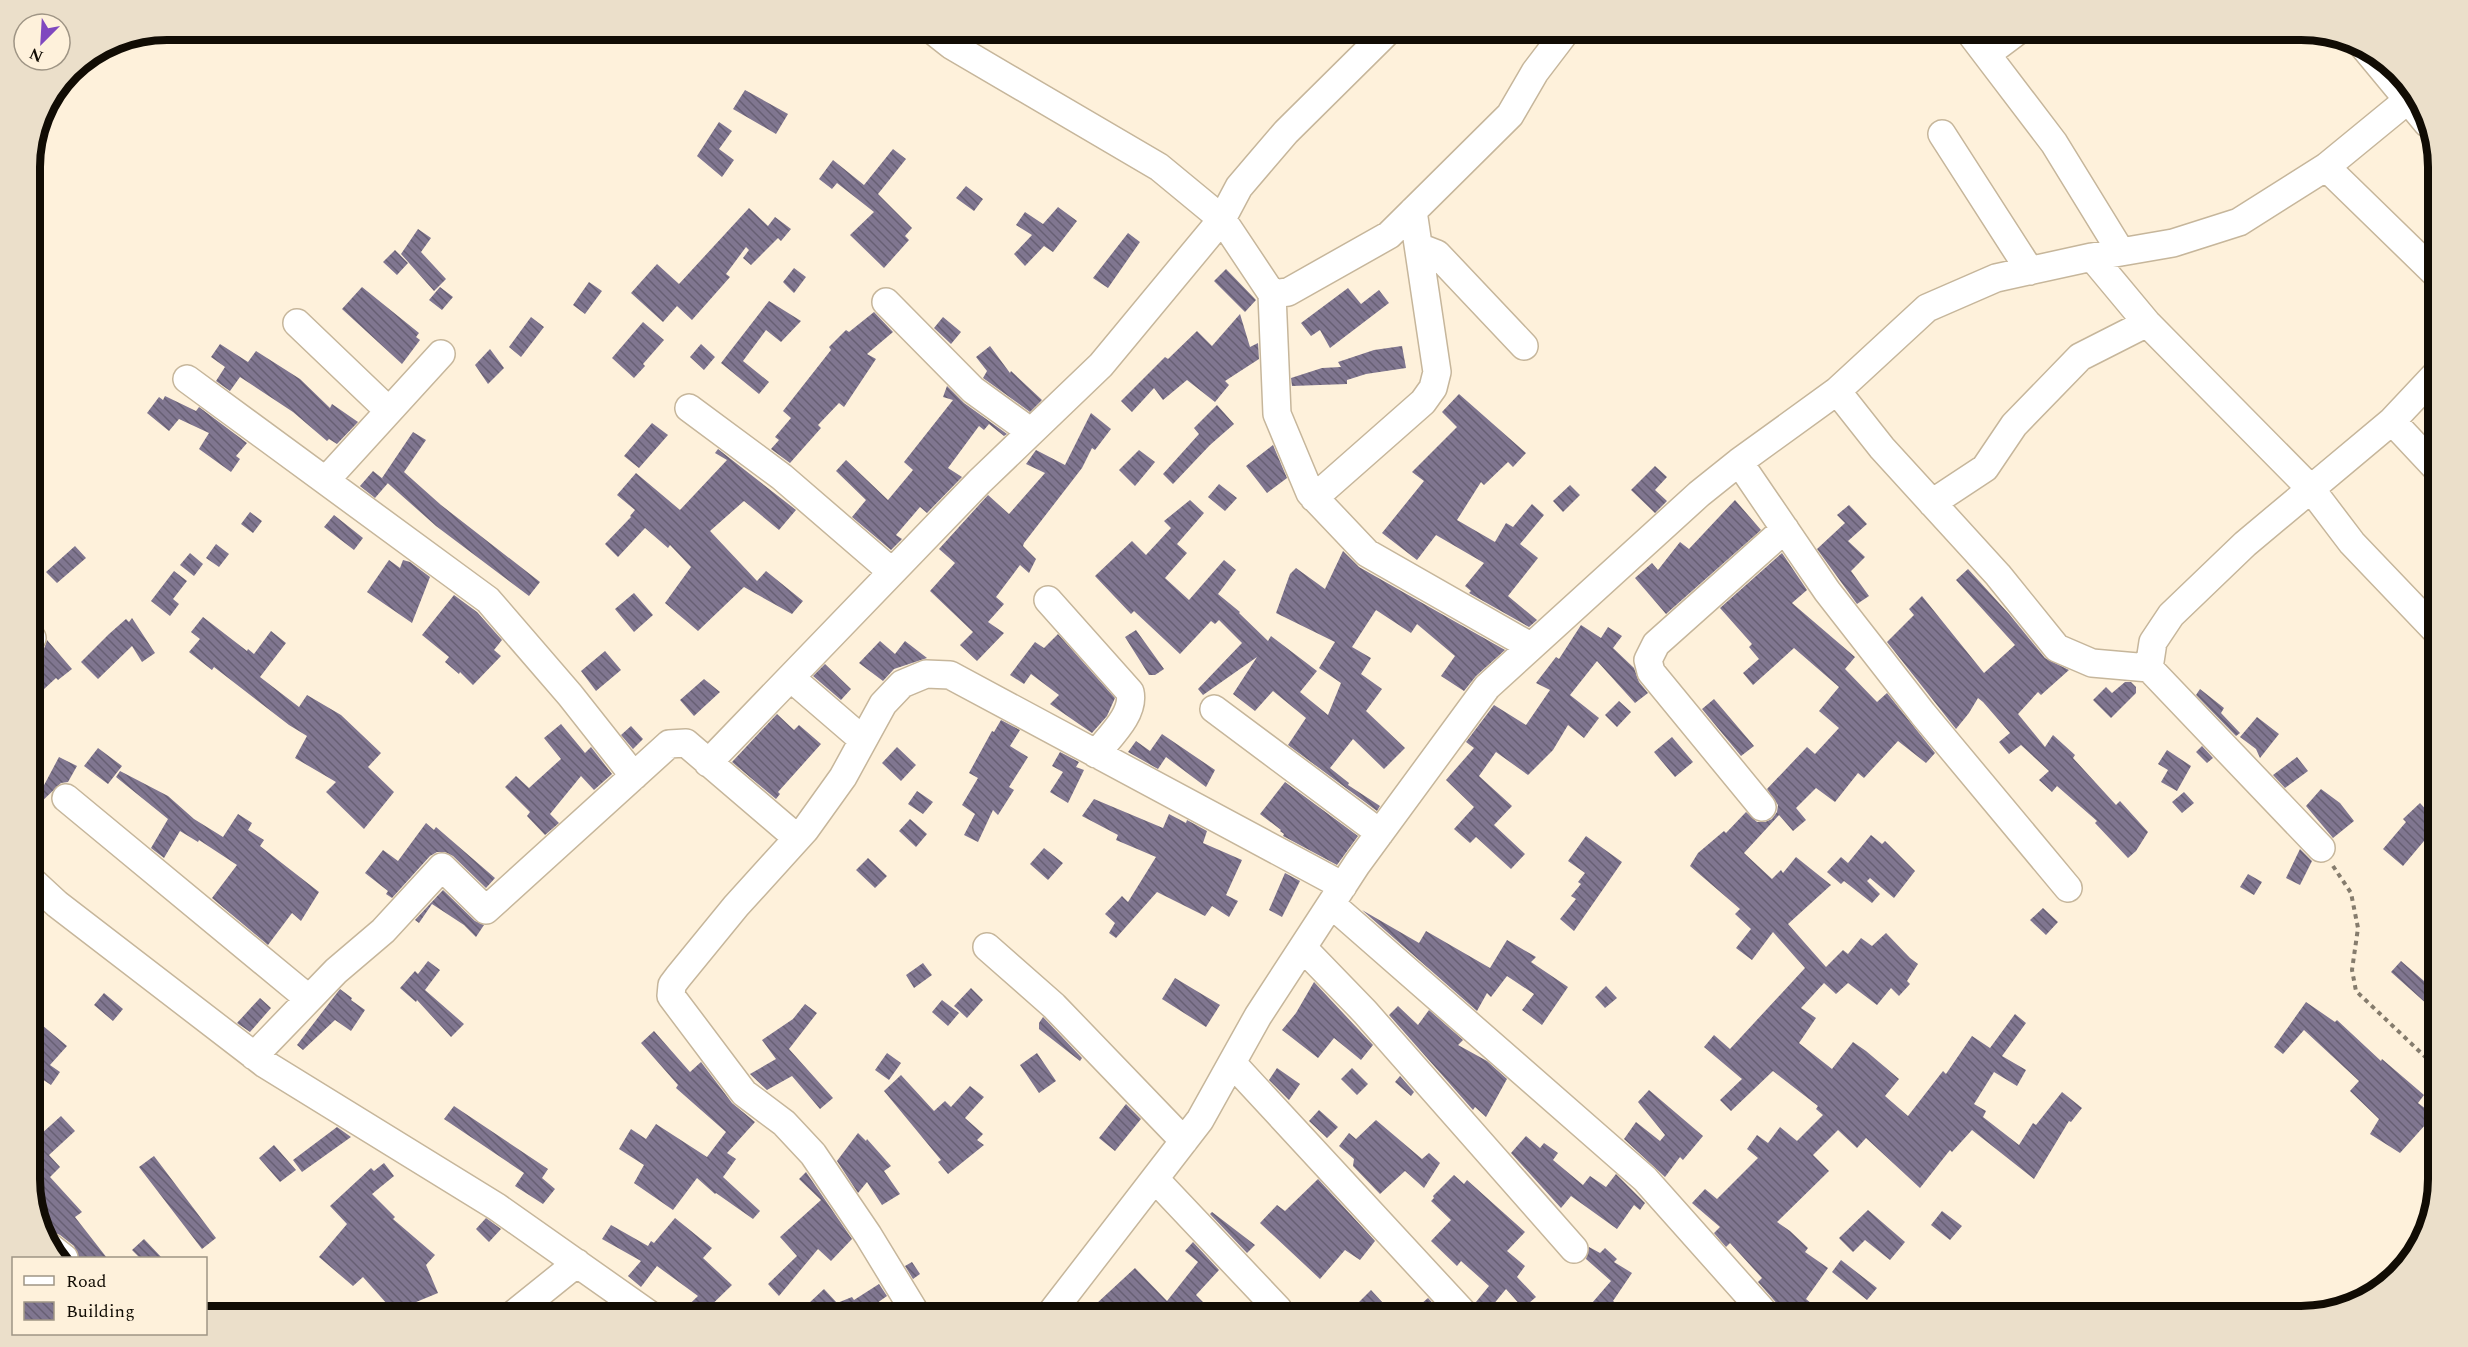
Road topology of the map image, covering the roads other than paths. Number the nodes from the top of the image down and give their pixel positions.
1 (1378, 40) edge
2 (1559, 40) edge
3 (1976, 40) edge
4 (2005, 40) edge
5 (945, 41) edge
6 (1987, 54) junction
7 (2408, 100) edge
8 (1942, 134) dead end
9 (2326, 167) junction
10 (1413, 211) junction
11 (1222, 219) junction
12 (1419, 247) junction
13 (2121, 252) junction
14 (2092, 257) junction
15 (2427, 265) edge
16 (2030, 271) junction
17 (1272, 294) junction
18 (886, 302) dead end
19 (297, 323) dead end
20 (2147, 323) junction
21 (1524, 346) dead end
22 (441, 354) dead end
23 (187, 379) dead end
24 (2427, 383) edge
25 (1837, 391) junction
26 (689, 408) dead end
27 (389, 411) junction
28 (2392, 421) junction
29 (1031, 432) junction
30 (2427, 459) edge
31 (1738, 462) junction
32 (326, 480) junction
33 (2311, 489) junction
34 (1314, 498) junction
35 (1932, 503) junction
36 (1785, 529) junction
37 (892, 572) junction
38 (1048, 600) dead end
39 (2427, 622) edge
40 (1530, 646) junction
41 (2150, 668) junction
42 (791, 678) junction
43 (1214, 709) dead end
44 (863, 740) junction
45 (1096, 754) junction
46 (708, 764) junction
47 (634, 776) junction
48 (66, 798) dead end
49 (1762, 807) dead end
50 (1380, 833) junction
51 (797, 838) junction
52 (2321, 849) road end
53 (2068, 888) dead end
54 (41, 889) edge
55 (1337, 895) junction
56 (987, 946) dead end
57 (1303, 948) junction
58 (309, 999) junction
59 (254, 1056) junction
60 (1232, 1063) junction
61 (1184, 1141) junction
62 (1155, 1179) junction
63 (1574, 1249) dead end
64 (577, 1263) junction
65 (524, 1306) edge
66 (638, 1306) edge
67 (911, 1306) edge
68 (1057, 1306) edge
69 (1275, 1306) edge
70 (1457, 1306) edge
71 (1758, 1306) edge

1 - 11 street
2 - 10 street
3 - 6 street
4 - 6 street
5 - 11 street
6 - 13 street
7 - 9 street
8 - 16 street
9 - 13 street
9 - 15 street
10 - 12 street
10 - 17 street
11 - 17 street
11 - 29 street
12 - 21 street
12 - 34 street
13 - 14 street
14 - 16 street
14 - 20 street
16 - 25 street
17 - 34 street
18 - 29 street
19 - 27 street
20 - 33 street
20 - 35 street
22 - 27 street
23 - 32 street
24 - 28 street
25 - 31 street
25 - 35 street
26 - 37 street
27 - 32 street
28 - 30 street
28 - 33 street
29 - 37 street
31 - 36 street
31 - 40 street
32 - 47 street
33 - 39 street
33 - 41 street
34 - 40 street
35 - 41 street
36 - 49 street
36 - 53 street
37 - 42 street
38 - 45 street
40 - 50 street
41 - 52 street
42 - 44 street
42 - 46 street
43 - 50 street
44 - 45 street
44 - 51 street
45 - 55 street
46 - 47 street
46 - 51 street
47 - 58 street
48 - 58 street
50 - 55 street
51 - 67 street
54 - 59 street
55 - 57 street
55 - 71 street
56 - 61 street
57 - 60 street
57 - 63 street
58 - 59 street
59 - 64 street
60 - 61 street
60 - 70 street
61 - 62 street
62 - 68 street
62 - 69 street
64 - 65 street
64 - 66 street

